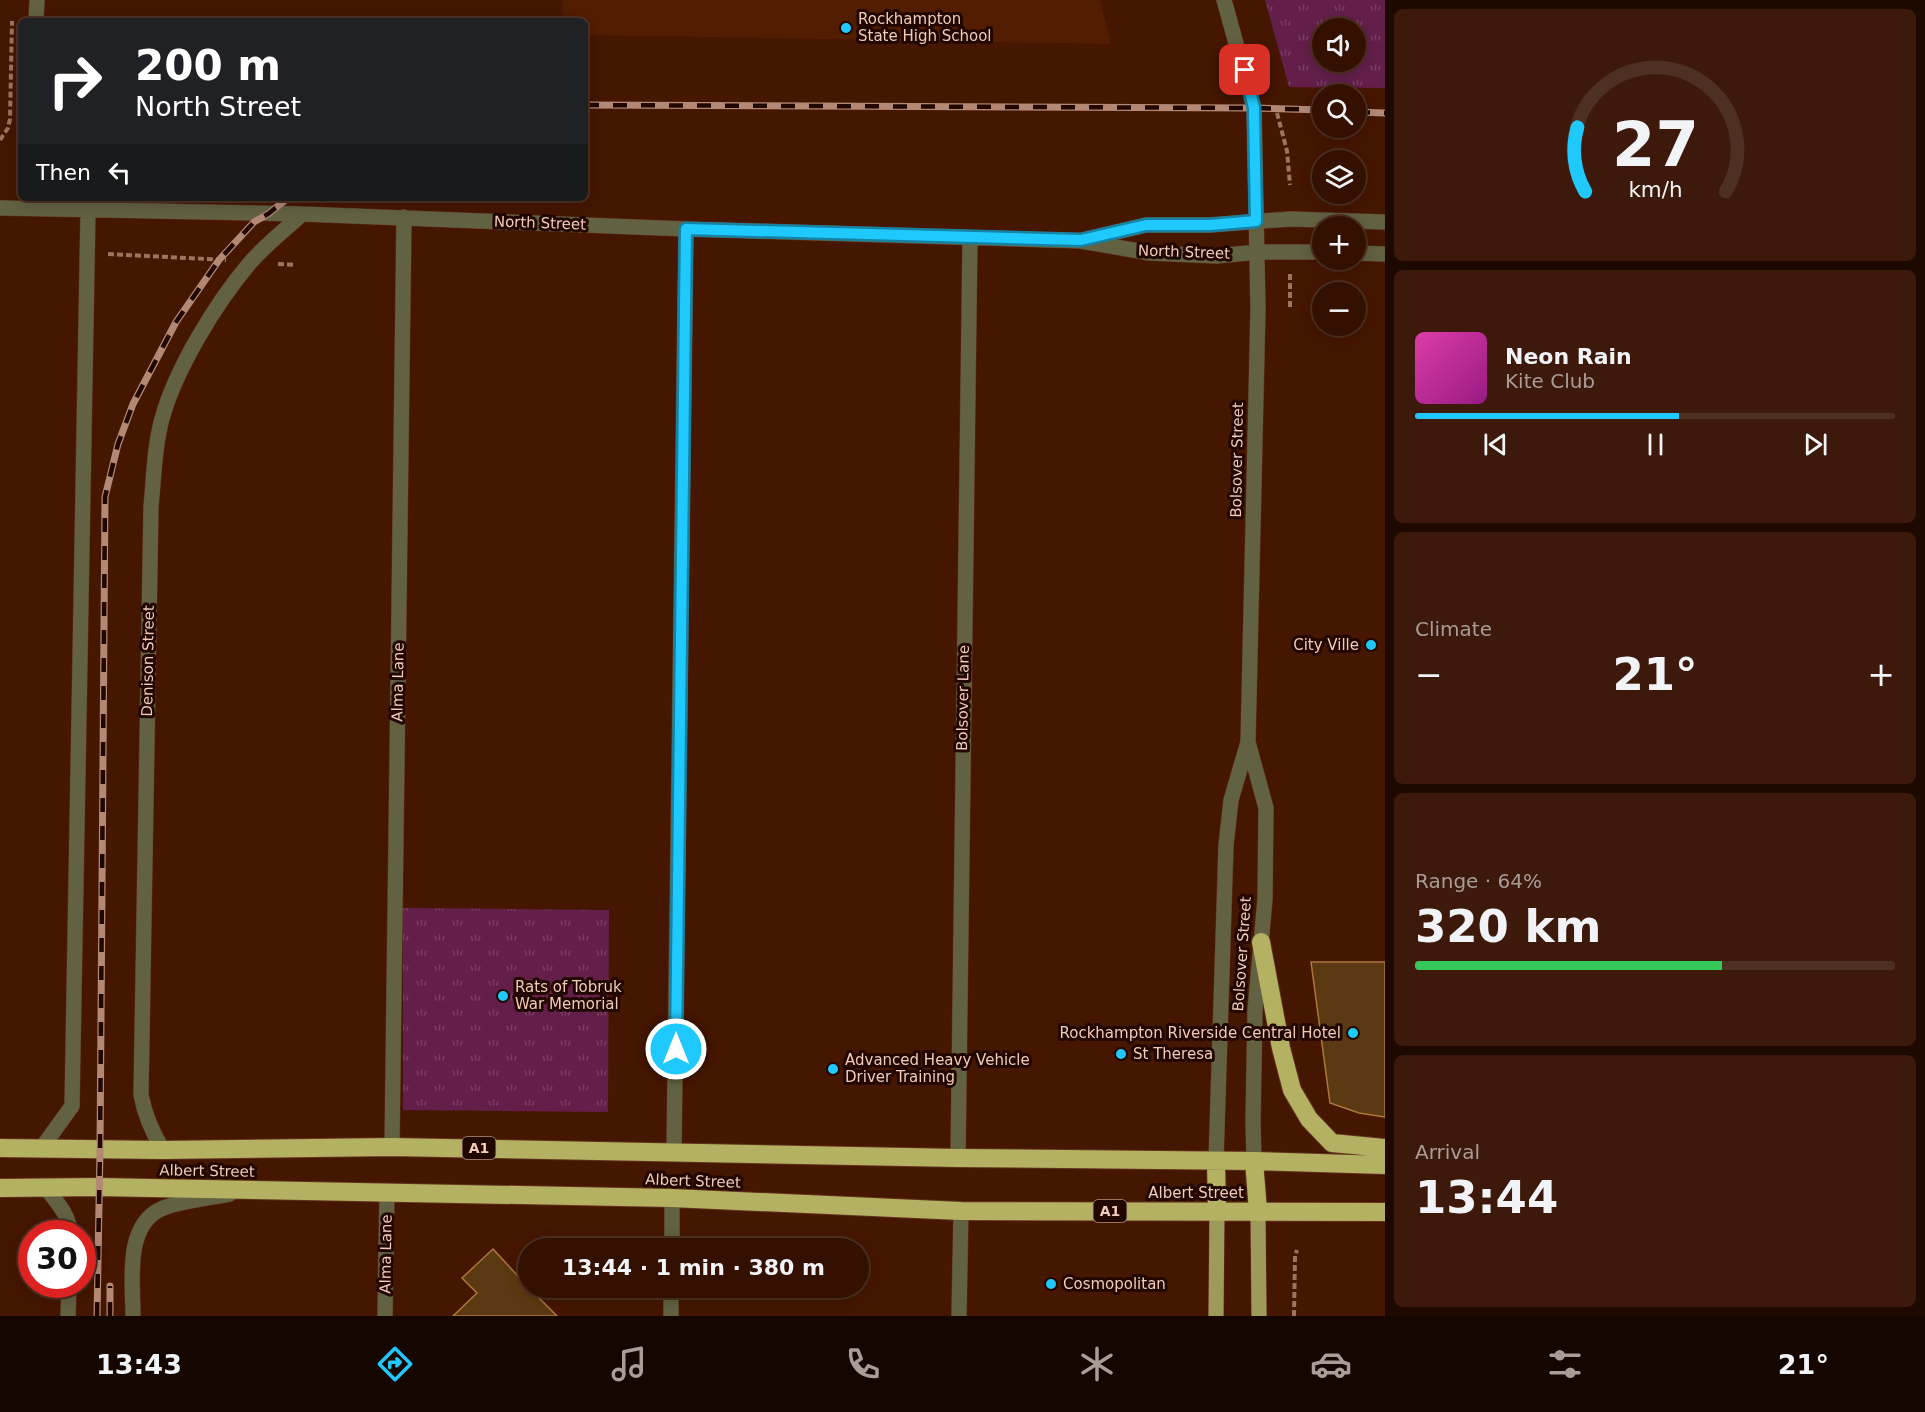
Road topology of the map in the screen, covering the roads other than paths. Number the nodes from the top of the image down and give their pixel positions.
1 (37, 0) edge
2 (1224, 0) edge
3 (36, 18) edge
4 (34, 203) edge
5 (0, 208) edge
6 (88, 210) junction
7 (302, 214) junction
8 (404, 217) junction
9 (1256, 221) junction
10 (1385, 222) edge
11 (686, 229) junction
12 (970, 238) junction
13 (1081, 240) junction
14 (1258, 252) junction
15 (1312, 252) edge
16 (1366, 253) edge
17 (1385, 254) edge
18 (1248, 742) junction
19 (1261, 942) junction
20 (392, 1147) junction
21 (0, 1148) edge
22 (1385, 1148) edge
23 (41, 1149) junction
24 (163, 1150) junction
25 (674, 1151) junction
26 (958, 1158) junction
27 (1216, 1161) junction
28 (1254, 1161) junction
29 (1385, 1165) edge
30 (0, 1188) edge
31 (46, 1188) junction
32 (256, 1190) junction
33 (387, 1192) junction
34 (672, 1198) junction
35 (962, 1210) junction
36 (1218, 1211) junction
37 (1258, 1211) junction
38 (1385, 1212) edge
39 (67, 1220) edge
40 (672, 1238) edge
41 (69, 1298) edge
42 (671, 1298) edge
43 (68, 1316) edge
44 (133, 1316) edge
45 (385, 1316) edge
46 (671, 1316) edge
47 (959, 1316) edge
48 (1216, 1316) edge
49 (1259, 1316) edge

1 - 3 street
2 - 9 street, Bolsover Street
4 - 5 street, North Street
4 - 6 street, North Street
6 - 7 street, North Street
6 - 23 street
7 - 8 street, North Street
7 - 24 street, Denison Street
8 - 11 street, North Street
8 - 20 street, Alma Lane
9 - 10 street, North Street
9 - 13 street, North Street
9 - 14 street, Bolsover Street
11 - 12 street, North Street
11 - 25 street
12 - 13 street, North Street
12 - 26 street, Bolsover Lane
13 - 14 street, North Street
14 - 15 street, North Street
14 - 18 street, Bolsover Street
16 - 17 street
18 - 19 street, Bolsover Street
18 - 27 street, Bolsover Street
19 - 22 highway
19 - 28 street, Bolsover Street
20 - 24 highway, Albert Street / A1
20 - 25 highway, Albert Street / A1
21 - 23 highway, Albert Street / A1
23 - 24 highway, Albert Street / A1
25 - 26 highway, Albert Street / A1
26 - 27 highway, Albert Street / A1
27 - 28 highway, Albert Street / A1
27 - 36 highway, Bolsover Street
28 - 29 highway, Albert Street / A1
28 - 37 highway, Bolsover Street
30 - 31 highway, Albert Street / A1
31 - 32 highway, Albert Street / A1
31 - 39 street
32 - 33 highway, Albert Street / A1
32 - 44 street
33 - 34 highway, Albert Street / A1
33 - 45 street, Alma Lane
34 - 35 highway, Albert Street / A1
34 - 40 street
35 - 36 highway, Albert Street / A1
35 - 47 street
36 - 37 highway, Albert Street / A1
36 - 48 main road, Bolsover Street
37 - 38 highway, Albert Street / A1
37 - 49 main road, Bolsover Street
41 - 43 street
42 - 46 street

